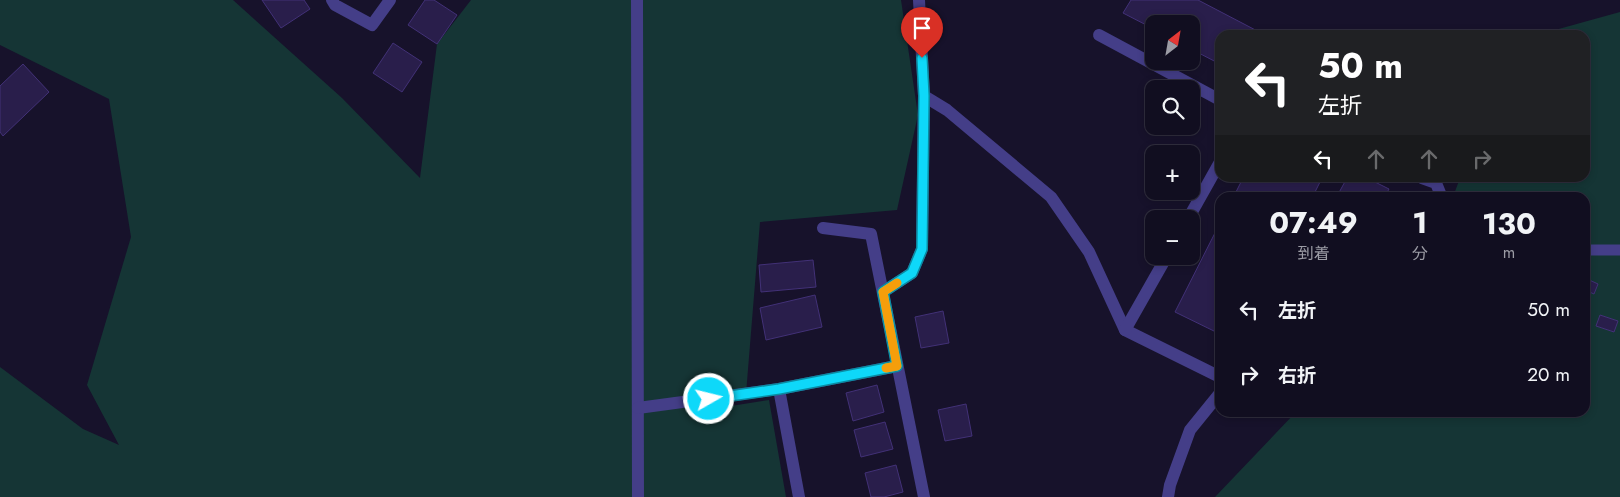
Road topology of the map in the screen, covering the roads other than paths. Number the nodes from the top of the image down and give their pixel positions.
1 (332, 0) edge
2 (390, 0) edge
3 (637, 0) edge
4 (919, 0) edge
5 (1099, 35) dead end
6 (924, 96) junction
7 (1215, 97) edge
8 (1215, 171) edge
9 (1433, 182) edge
10 (1440, 192) edge
11 (1193, 210) edge
12 (823, 228) dead end
13 (1590, 250) edge
14 (1620, 250) edge
15 (1162, 265) edge
16 (883, 292) junction
17 (1125, 330) junction
18 (897, 366) junction
19 (1215, 375) edge
20 (779, 389) junction
21 (1215, 399) edge
22 (638, 408) junction
23 (638, 497) edge
24 (799, 497) edge
25 (924, 497) edge
26 (1168, 497) edge

1 - 2 street
3 - 22 street
4 - 6 street
5 - 7 street
6 - 16 street
6 - 17 street
8 - 11 street
9 - 10 street
12 - 16 street
13 - 14 lane
15 - 17 street
16 - 18 street
17 - 19 street
18 - 20 street
18 - 25 street
20 - 22 street
20 - 24 street
21 - 26 street
22 - 23 street

